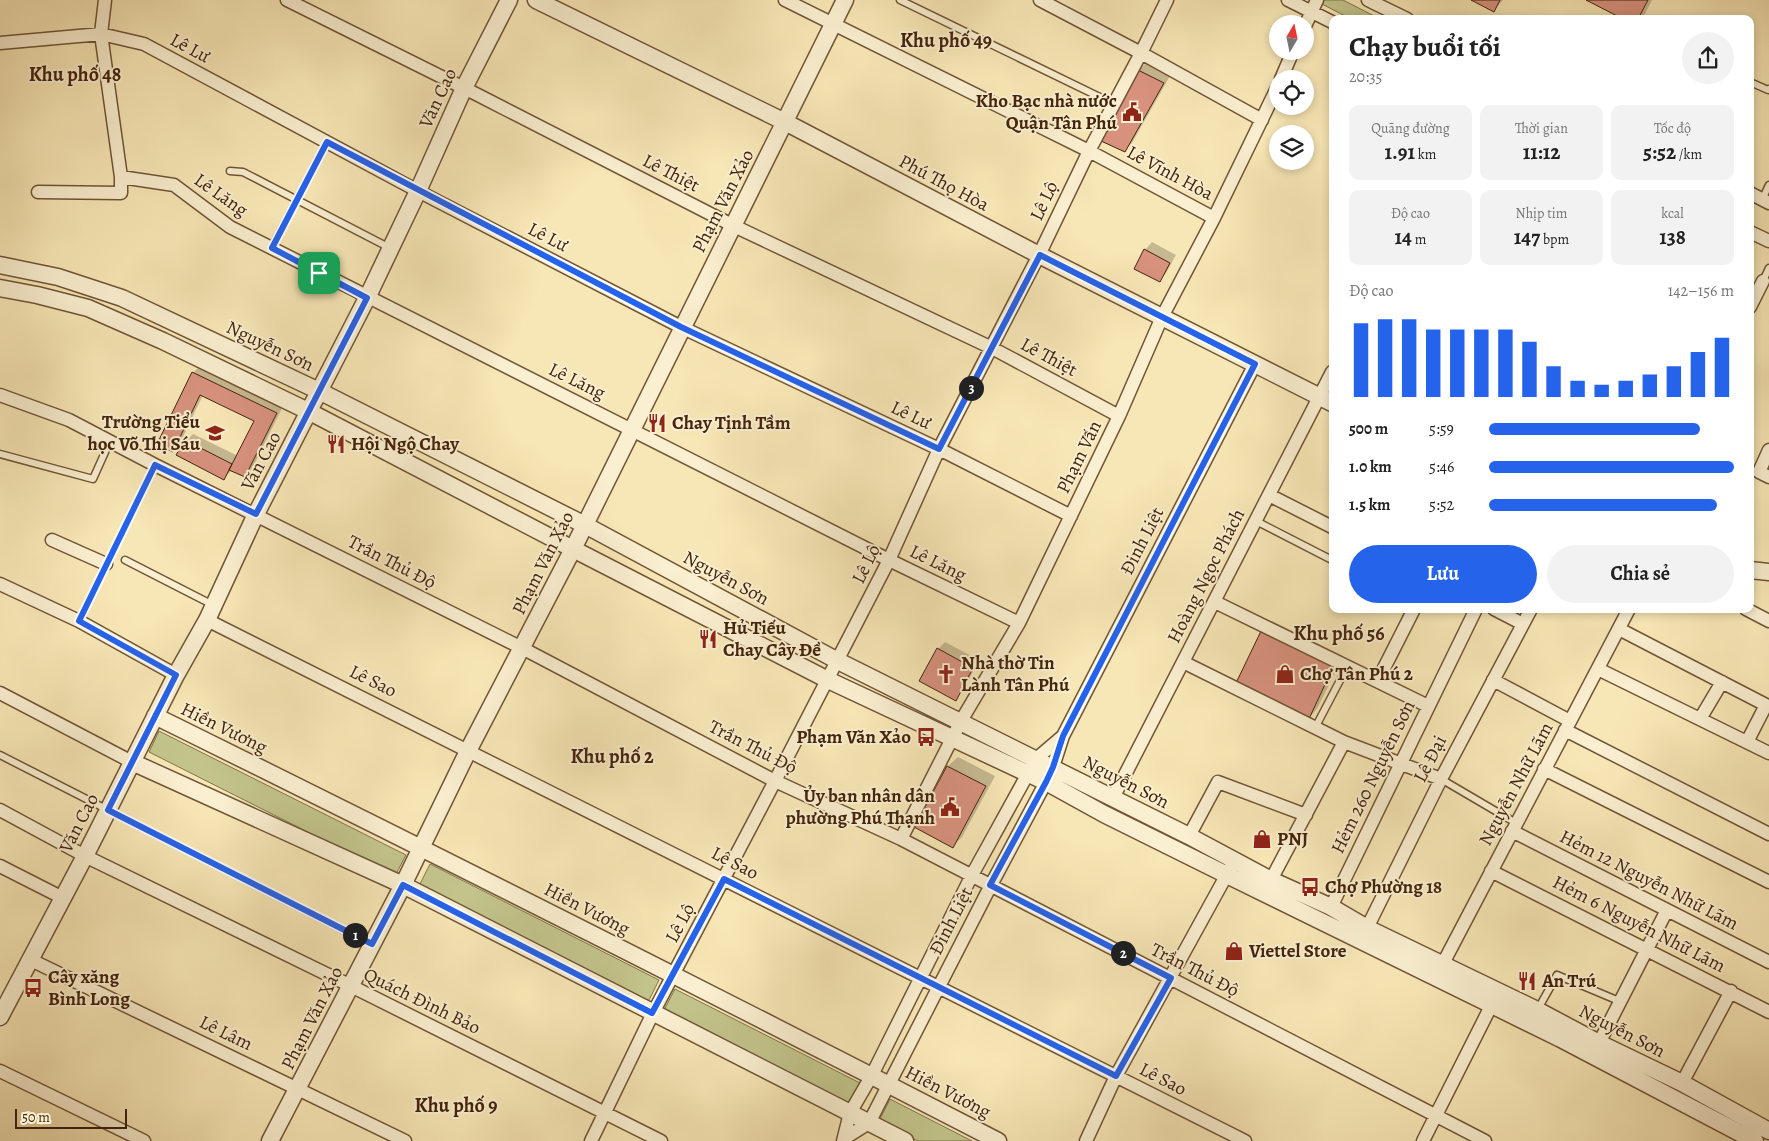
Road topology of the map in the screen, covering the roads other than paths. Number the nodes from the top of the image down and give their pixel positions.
1 (105, 0) edge
2 (287, 0) edge
3 (508, 0) edge
4 (536, 0) edge
5 (785, 0) edge
6 (845, 0) edge
7 (900, 0) edge
8 (1040, 0) edge
9 (1167, 0) edge
10 (1288, 0) edge
11 (1317, 0) edge
12 (1368, 0) edge
13 (1312, 12) junction
14 (1310, 15) edge
15 (1399, 15) edge
16 (1329, 20) edge
17 (833, 24) junction
18 (101, 34) junction
19 (0, 43) edge
20 (1141, 53) junction
21 (1754, 84) edge
22 (464, 88) junction
23 (1769, 89) edge
24 (1114, 104) junction
25 (1269, 105) edge
26 (1262, 120) junction
27 (785, 122) junction
28 (327, 142) junction
29 (1089, 151) junction
30 (230, 171) dead end
31 (121, 176) junction
32 (1769, 185) edge
33 (418, 191) junction
34 (38, 192) dead end
35 (1754, 195) edge
36 (297, 200) junction
37 (1766, 202) edge
38 (1214, 218) junction
39 (734, 226) junction
40 (1754, 234) edge
41 (1769, 241) edge
42 (272, 248) junction
43 (391, 248) junction
44 (1040, 255) junction
45 (0, 265) edge
46 (1769, 268) edge
47 (1763, 281) joint
48 (0, 288) edge
49 (367, 298) junction
50 (1754, 299) edge
51 (134, 304) junction
52 (1162, 317) junction
53 (125, 324) junction
54 (681, 327) junction
55 (992, 348) junction
56 (1255, 364) junction
57 (1329, 386) edge
58 (319, 391) junction
59 (0, 395) edge
60 (1326, 400) edge
61 (310, 412) junction
62 (1119, 416) junction
63 (632, 430) junction
64 (110, 441) junction
65 (939, 449) junction
66 (1769, 450) edge
67 (0, 454) edge
68 (155, 465) junction
69 (1769, 477) edge
70 (1269, 496) junction
71 (256, 514) junction
72 (1071, 516) junction
73 (1256, 521) junction
74 (585, 525) junction
75 (1329, 526) edge
76 (52, 540) dead end
77 (573, 549) junction
78 (1329, 558) edge
79 (125, 560) dead end
80 (889, 560) junction
81 (106, 564) junction
82 (1754, 570) edge
83 (1769, 572) edge
84 (0, 584) edge
85 (1215, 602) junction
86 (210, 612) junction
87 (1412, 613) edge
88 (1474, 613) edge
89 (1502, 613) edge
90 (1529, 613) edge
91 (1628, 613) edge
92 (1754, 613) edge
93 (79, 621) junction
94 (1769, 621) edge
95 (1018, 623) junction
96 (1523, 624) junction
97 (1619, 629) junction
98 (522, 648) junction
99 (838, 661) junction
100 (1183, 662) junction
101 (1347, 667) junction
102 (1598, 669) junction
103 (176, 675) junction
104 (828, 680) junction
105 (1378, 680) junction
106 (1493, 680) junction
107 (1722, 682) junction
108 (0, 693) edge
109 (1428, 706) junction
110 (155, 716) junction
111 (1700, 719) junction
112 (961, 721) junction
113 (1568, 726) junction
114 (1315, 728) junction
115 (1063, 736) junction
116 (953, 738) junction
117 (1344, 742) junction
118 (1748, 742) junction
119 (469, 749) junction
120 (1769, 753) edge
121 (0, 755) edge
122 (132, 762) junction
123 (1400, 763) junction
124 (1033, 767) junction
125 (1544, 769) junction
126 (1050, 775) junction
127 (1440, 779) junction
128 (776, 781) junction
129 (1113, 798) junction
130 (0, 810) edge
131 (108, 810) junction
132 (1306, 815) junction
133 (1514, 827) junction
134 (1769, 834) edge
135 (1189, 836) junction
136 (901, 839) junction
137 (420, 846) junction
138 (85, 856) junction
139 (0, 866) edge
140 (1230, 868) junction
141 (1491, 871) junction
142 (972, 876) junction
143 (724, 879) junction
144 (1271, 880) junction
145 (1769, 882) edge
146 (403, 885) junction
147 (990, 885) junction
148 (63, 898) junction
149 (1331, 907) junction
150 (1667, 910) junction
151 (1367, 928) junction
152 (372, 944) junction
153 (1647, 949) junction
154 (31, 960) junction
155 (1769, 962) edge
156 (1439, 971) junction
157 (673, 976) junction
158 (920, 978) junction
159 (1171, 978) junction
160 (351, 986) junction
161 (940, 986) junction
162 (1731, 991) junction
163 (1619, 1001) junction
164 (1492, 1004) junction
165 (1537, 1010) junction
166 (1769, 1012) edge
167 (652, 1013) junction
168 (0, 1017) edge
169 (1599, 1043) junction
170 (0, 1071) edge
171 (872, 1075) junction
172 (1116, 1076) junction
173 (1682, 1083) junction
174 (890, 1085) junction
175 (298, 1088) junction
176 (605, 1112) junction
177 (850, 1113) junction
178 (1436, 1116) junction
179 (869, 1122) junction
180 (1766, 1132) edge
181 (844, 1139) edge
182 (144, 1141) edge
183 (270, 1141) edge
184 (405, 1141) edge
185 (591, 1141) edge
186 (661, 1141) edge
187 (905, 1141) edge
188 (998, 1141) edge
189 (1086, 1141) edge
190 (1245, 1141) edge
191 (1423, 1141) edge
192 (1485, 1141) edge
193 (1755, 1141) edge

1 - 18 street
2 - 22 street, Lê Thiệt
3 - 22 street, Văn Cao
4 - 27 street, Phú Thọ Hòa
5 - 17 street, Lê Vĩnh Hòa
6 - 17 street, Phạm Văn Xảo
7 - 24 lane
8 - 20 street
9 - 20 street, Lê Lộ
10 - 13 street
11 - 13 street
12 - 15 street
13 - 14 street
13 - 16 street
17 - 27 street, Phạm Văn Xảo
17 - 29 street, Lê Vĩnh Hòa
18 - 19 street, Lê Lư
18 - 28 street, Lê Lư
18 - 31 street
20 - 24 street, Lê Lộ
20 - 26 street
21 - 23 lane
22 - 33 street, Văn Cao
22 - 39 street, Lê Thiệt
24 - 29 street, Lê Lộ
25 - 26 street, Phạm Vấn
26 - 38 street, Phạm Vấn
27 - 39 street, Phạm Văn Xảo
27 - 44 street, Phú Thọ Hòa
28 - 33 street, Lê Lư
28 - 36 lane
29 - 38 street, Lê Vĩnh Hòa
29 - 44 street, Lê Lộ
30 - 36 lane
31 - 34 street
31 - 42 street, Lê Lăng
32 - 37 lane
33 - 43 street, Văn Cao
33 - 54 street, Lê Lư
35 - 37 street
36 - 42 lane
36 - 43 lane
38 - 52 street, Phạm Vấn
39 - 54 street, Phạm Văn Xảo
39 - 55 street, Lê Thiệt
40 - 41 street
42 - 49 street, Lê Lăng
43 - 49 street, Văn Cao
44 - 52 street, Phú Thọ Hòa
44 - 55 street, Lê Lộ
45 - 51 street, Nguyễn Sơn
46 - 47 lane
47 - 50 street
48 - 53 street, Nguyễn Sơn
49 - 58 street, Văn Cao
49 - 63 street, Lê Lăng
51 - 53 street
51 - 58 street, Nguyễn Sơn
52 - 56 street, Phú Thọ Hòa
52 - 62 street, Phạm Vấn
53 - 61 street, Nguyễn Sơn
54 - 63 street, Phạm Văn Xảo
54 - 65 street, Lê Lư
55 - 62 street, Lê Thiệt
55 - 65 street, Lê Lộ
56 - 60 street, Phú Thọ Hòa
56 - 115 street, Đinh Liệt
57 - 60 street, Hoàng Ngọc Phách
58 - 61 street, Văn Cao
58 - 74 street, Nguyễn Sơn
59 - 64 street, Trần Thủ Độ
60 - 70 street, Hoàng Ngọc Phách
61 - 71 street, Văn Cao
61 - 77 street, Nguyễn Sơn
62 - 72 street, Phạm Vấn
63 - 74 street, Phạm Văn Xảo
63 - 80 street, Lê Lăng
64 - 67 lane
64 - 68 street, Trần Thủ Độ
65 - 72 street, Lê Lư
65 - 80 street, Lê Lộ
66 - 69 street
68 - 71 street, Trần Thủ Độ
68 - 81 lane
70 - 73 street, Hoàng Ngọc Phách
70 - 75 street
71 - 86 street, Văn Cao
71 - 98 street, Trần Thủ Độ
72 - 95 street, Phạm Vấn
73 - 78 lane
73 - 85 street, Hoàng Ngọc Phách
74 - 77 street, Phạm Văn Xảo
74 - 99 street, Nguyễn Sơn
76 - 81 street
77 - 98 street, Phạm Văn Xảo
77 - 104 street, Nguyễn Sơn
79 - 86 lane
80 - 95 street, Lê Lăng
80 - 99 street, Lê Lộ
81 - 93 lane
82 - 83 street
84 - 93 street
85 - 100 street, Hoàng Ngọc Phách
85 - 101 street
86 - 103 street, Văn Cao
86 - 119 street, Lê Sao
87 - 105 street
88 - 109 street, Hẻm 260 Nguyễn Sơn
89 - 96 street
90 - 96 street, Lê Đại
91 - 97 street, Nguyễn Nhữ Lãm
92 - 94 street
93 - 103 street
95 - 112 street, Phạm Vấn
96 - 106 street, Lê Đại
97 - 102 street, Nguyễn Nhữ Lãm
97 - 107 street
98 - 119 street, Phạm Văn Xảo
98 - 128 street, Trần Thủ Độ
99 - 104 street, Lê Lộ
99 - 112 street, Nguyễn Sơn
100 - 114 street
100 - 129 street, Hoàng Ngọc Phách
101 - 105 street
101 - 114 lane
102 - 111 street
102 - 113 street, Nguyễn Nhữ Lãm
103 - 110 street, Văn Cao
104 - 116 street, Nguyễn Sơn
104 - 128 street, Lê Lộ
105 - 109 street
106 - 113 street
106 - 127 street, Lê Đại
107 - 111 street
107 - 118 street
108 - 122 street
109 - 123 street, Hẻm 260 Nguyễn Sơn
110 - 122 street, Văn Cao
110 - 137 street, Hiền Vương
111 - 118 street
112 - 116 street, Phạm Vấn
112 - 124 street, Nguyễn Sơn
113 - 125 street, Nguyễn Nhữ Lãm
113 - 134 street
114 - 117 street
115 - 124 street, Đinh Liệt
115 - 126 street, Đinh Liệt
116 - 124 street, Nguyễn Sơn
116 - 136 street, Phạm Vấn
117 - 123 street
117 - 132 street
118 - 120 street
119 - 137 street, Phạm Văn Xảo
119 - 143 street, Lê Sao
121 - 131 lane
122 - 131 street, Văn Cao
122 - 146 street
123 - 127 street
123 - 149 street, Hẻm 260 Nguyễn Sơn
124 - 126 street, Nguyễn Sơn
124 - 142 street, Đinh Liệt
125 - 133 street, Nguyễn Nhữ Lãm
125 - 145 street
126 - 129 street, Nguyễn Sơn
126 - 140 street, Nguyễn Sơn
126 - 147 street, Đinh Liệt
127 - 133 lane
127 - 151 street, Lê Đại
128 - 136 street, Trần Thủ Độ
128 - 143 street, Lê Lộ
129 - 135 street, Nguyễn Sơn
130 - 138 street, Quách Đình Bảo
131 - 138 street, Văn Cao
131 - 152 lane
132 - 135 street
132 - 144 street
133 - 141 street, Nguyễn Nhữ Lãm
133 - 150 street, Hẻm 12 Nguyễn Nhữ Lãm
135 - 140 street, Nguyễn Sơn
136 - 142 street, Trần Thủ Độ
137 - 146 street, Phạm Văn Xảo
137 - 157 street, Hiền Vương
138 - 148 street, Văn Cao
138 - 160 street, Quách Đình Bảo
139 - 148 street
140 - 144 street, Nguyễn Sơn
140 - 156 street, Nguyễn Sơn
140 - 159 street
141 - 153 street, Hẻm 6 Nguyễn Nhữ Lãm
141 - 156 street, Nguyễn Nhữ Lãm
142 - 147 street, Trần Thủ Độ
142 - 158 street, Đinh Liệt
143 - 157 street, Lê Lộ
143 - 158 street, Lê Sao
144 - 149 street, Nguyễn Sơn
146 - 152 street, Phạm Văn Xảo
146 - 167 street
147 - 159 street, Trần Thủ Độ
147 - 161 street, Đinh Liệt
148 - 154 street, Văn Cao
149 - 151 street, Nguyễn Sơn
150 - 153 street
150 - 155 street, Hẻm 12 Nguyễn Nhữ Lãm
151 - 156 street, Nguyễn Sơn
152 - 160 street, Phạm Văn Xảo
153 - 162 street, Hẻm 6 Nguyễn Nhữ Lãm
153 - 163 street
154 - 168 street, Văn Cao
154 - 175 street, Lê Lâm
156 - 164 street, Nguyễn Sơn
156 - 165 street, Nguyễn Sơn
157 - 167 street, Lê Lộ
157 - 171 street, Hiền Vương
158 - 161 street, Lê Sao
158 - 171 street, Đinh Liệt
159 - 172 street
159 - 178 street, Trần Thủ Độ
160 - 175 street, Phạm Văn Xảo
160 - 176 street, Quách Đình Bảo
161 - 172 street, Lê Sao
161 - 174 street, Đinh Liệt
162 - 166 street, Hẻm 6 Nguyễn Nhữ Lãm
162 - 173 street
163 - 165 lane
163 - 169 street
164 - 178 street
164 - 193 street, Nguyễn Sơn
165 - 169 street, Nguyễn Sơn
167 - 176 street, Lê Lộ
167 - 177 street
169 - 173 street, Nguyễn Sơn
170 - 182 street
171 - 174 street, Hiền Vương
171 - 177 street, Đinh Liệt
172 - 189 street
172 - 190 street, Lê Sao
173 - 180 street, Nguyễn Sơn
174 - 179 street, Đinh Liệt
174 - 188 street, Hiền Vương
175 - 183 street, Phạm Văn Xảo
175 - 184 street, Lê Lâm
176 - 185 street, Lê Lộ
176 - 186 street, Quách Đình Bảo
177 - 179 street
177 - 181 street, Đinh Liệt
178 - 191 street
178 - 192 street, Trần Thủ Độ
179 - 181 street, Đinh Liệt
179 - 187 street

